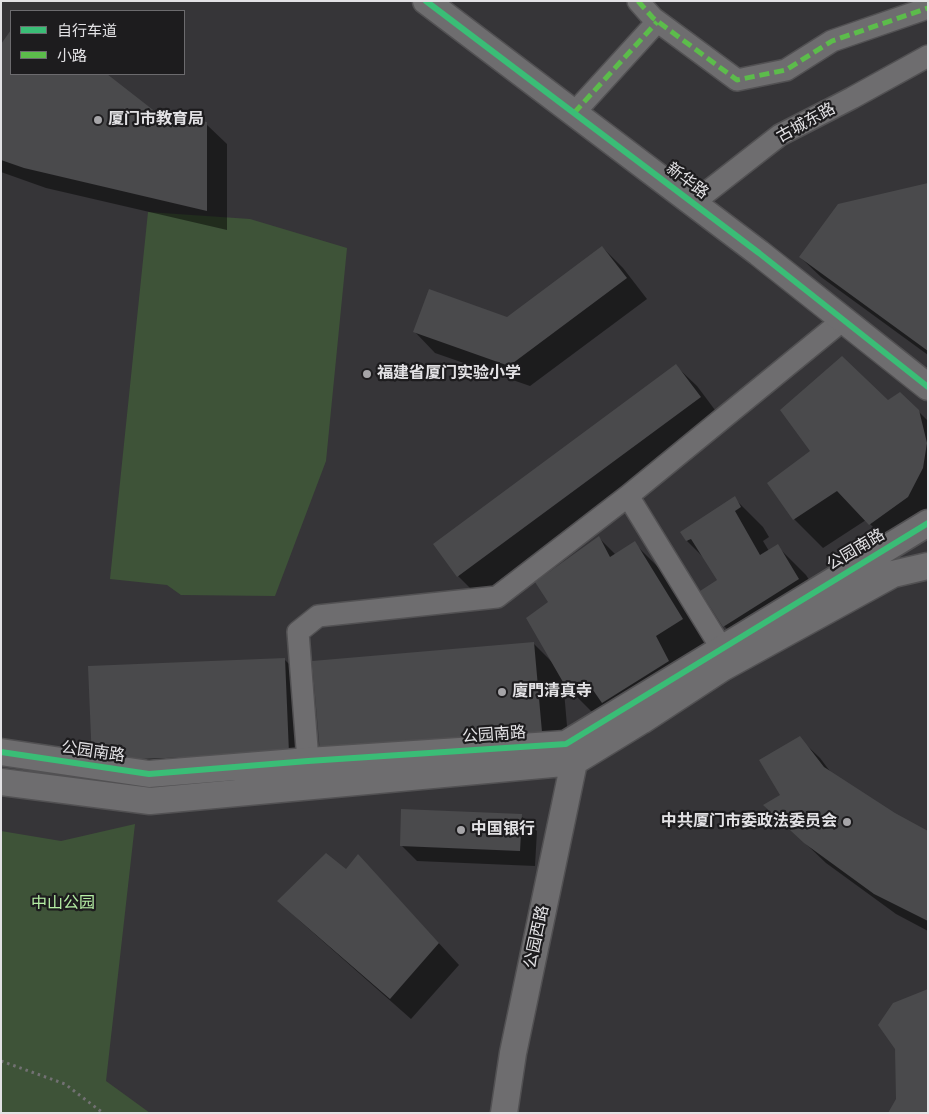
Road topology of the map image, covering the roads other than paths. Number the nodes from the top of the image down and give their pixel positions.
1 (426, 1) edge
2 (638, 1) edge
3 (928, 8) edge
4 (657, 22) junction
5 (928, 56) edge
6 (574, 113) junction
7 (693, 203) junction
8 (843, 320) junction
9 (928, 387) edge
10 (628, 496) junction
11 (928, 523) edge
12 (928, 566) edge
13 (722, 649) junction
14 (1, 752) edge
15 (308, 761) junction
16 (574, 762) junction
17 (1, 782) edge
18 (504, 1113) edge

1 - 6 street, 新华路
2 - 4 street
3 - 4 street
4 - 6 street
5 - 7 street, 古城东路
6 - 7 street, 新华路
7 - 8 street, 新华路
8 - 9 street, 新华路
8 - 10 street
10 - 13 street
10 - 15 street
11 - 13 street, 公园南路
12 - 16 street, 公园南路
13 - 15 street, 公园南路
14 - 15 street, 公园南路
16 - 17 street, 公园南路
16 - 18 street, 公园西路

